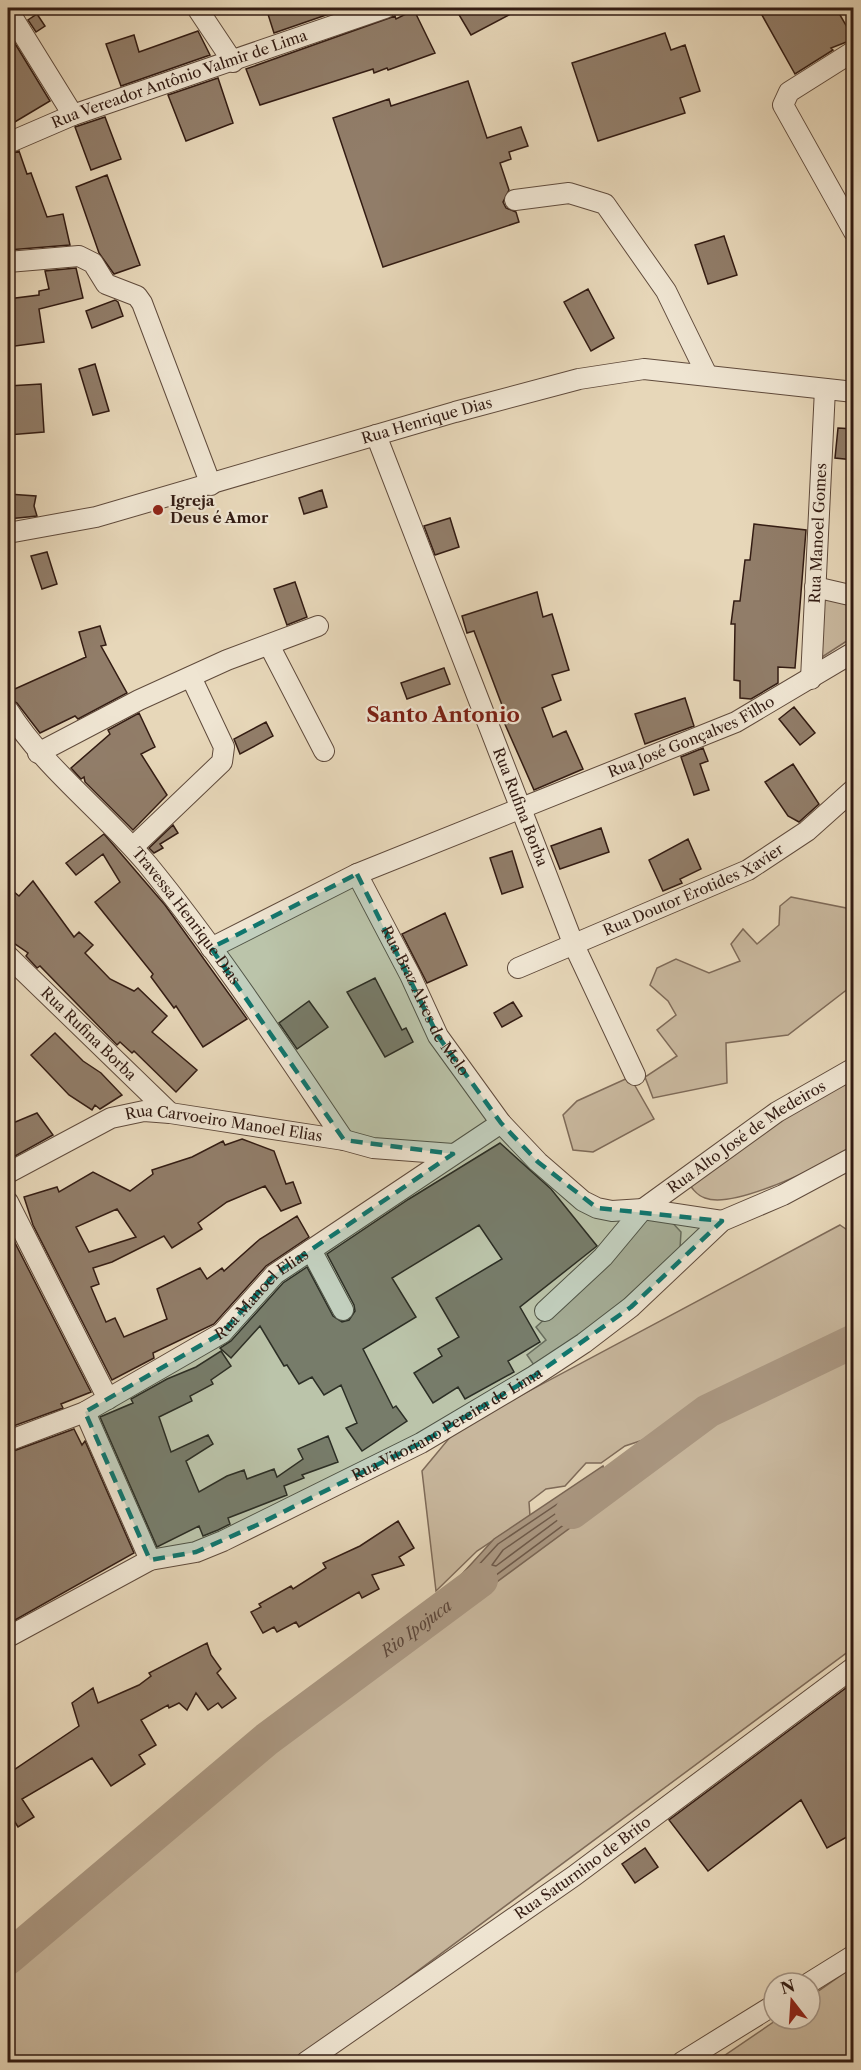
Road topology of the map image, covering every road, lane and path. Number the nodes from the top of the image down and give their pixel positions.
1 (197, 8) edge
2 (385, 8) edge
3 (8, 10) edge
4 (358, 12) edge
5 (854, 51) edge
6 (233, 62) junction
7 (74, 115) junction
8 (8, 142) edge
9 (515, 200) dead end
10 (854, 232) edge
11 (8, 261) edge
12 (707, 375) junction
13 (825, 389) junction
14 (854, 392) edge
15 (376, 435) junction
16 (211, 485) junction
17 (8, 533) edge
18 (815, 587) junction
19 (854, 596) edge
20 (318, 626) dead end
21 (269, 645) junction
22 (854, 652) edge
23 (191, 677) junction
24 (811, 679) junction
25 (8, 710) edge
26 (324, 751) dead end
27 (38, 753) junction
28 (854, 789) edge
29 (521, 807) junction
30 (132, 847) junction
31 (357, 874) junction
32 (573, 943) junction
33 (211, 948) junction
34 (8, 956) edge
35 (518, 968) dead end
36 (854, 1068) edge
37 (635, 1075) dead end
38 (170, 1113) junction
39 (501, 1123) junction
40 (344, 1140) junction
41 (453, 1154) junction
42 (854, 1157) edge
43 (8, 1173) edge
44 (8, 1202) edge
45 (643, 1209) junction
46 (722, 1221) junction
47 (311, 1250) junction
48 (343, 1310) dead end
49 (545, 1311) dead end
50 (108, 1399) junction
51 (85, 1412) junction
52 (8, 1441) edge
53 (150, 1560) junction
54 (8, 1637) edge
55 (854, 1667) edge
56 (854, 1955) edge
57 (822, 1975) edge
58 (762, 2012) edge
59 (306, 2062) edge
60 (682, 2062) edge

1 - 6 street
2 - 4 street, Rua Vereador Antônio Valmir de Lima
3 - 7 street
4 - 6 street, Rua Vereador Antônio Valmir de Lima
5 - 10 street
6 - 7 street, Rua Vereador Antônio Valmir de Lima
7 - 8 street, Rua Vereador Antônio Valmir de Lima
9 - 12 street
11 - 16 street
12 - 13 street, Rua Henrique Dias
12 - 15 street, Rua Henrique Dias
13 - 14 street, Rua Henrique Dias
13 - 18 street, Rua Manoel Gomes
15 - 16 street, Rua Henrique Dias
15 - 29 street, Rua Rufina Borba
16 - 17 street, Rua Henrique Dias
18 - 19 street
18 - 24 street, Rua Manoel Gomes
20 - 21 street
21 - 23 street
21 - 26 street
22 - 24 street, Rua José Gonçalves Filho
23 - 27 street
23 - 30 street
24 - 29 street, Rua José Gonçalves Filho
25 - 27 street, Travessa Henrique Dias
27 - 30 street, Travessa Henrique Dias
28 - 32 street, Rua Doutor Erotides Xavier
29 - 31 street, Rua José Gonçalves Filho
29 - 32 street, Rua Rufina Borba
30 - 33 street, Travessa Henrique Dias
31 - 33 street, Rua José Gonçalves Filho
31 - 39 street, Rua Braz Alves de Melo
32 - 35 street, Rua Doutor Erotides Xavier
32 - 37 street, Rua Rufina Borba
33 - 40 street, Travessa Henrique Dias
34 - 38 street, Rua Rufina Borba
36 - 45 street, Rua Alto José de Medeiros
38 - 40 street, Rua Carvoeiro Manoel Elias
38 - 43 street, Rua Carvoeiro Manoel Elias
39 - 41 street, Rua Manoel Elias
39 - 45 street, Rua Braz Alves de Melo
40 - 41 street, Rua Carvoeiro Manoel Elias
41 - 47 street, Rua Manoel Elias
42 - 46 street, Rua Vitoriano Pereira de Lima
44 - 50 street
45 - 46 street, Rua Braz Alves de Melo
45 - 49 street, Rua Alto José de Medeiros
46 - 53 street, Rua Vitoriano Pereira de Lima
47 - 48 street
47 - 50 street, Rua Manoel Elias
50 - 51 street, Rua Manoel Elias
51 - 52 street, Rua Manoel Elias
51 - 53 street
53 - 54 street, Rua Vitoriano Pereira de Lima
55 - 59 street, Rua Saturnino de Brito
56 - 57 street
58 - 60 street

